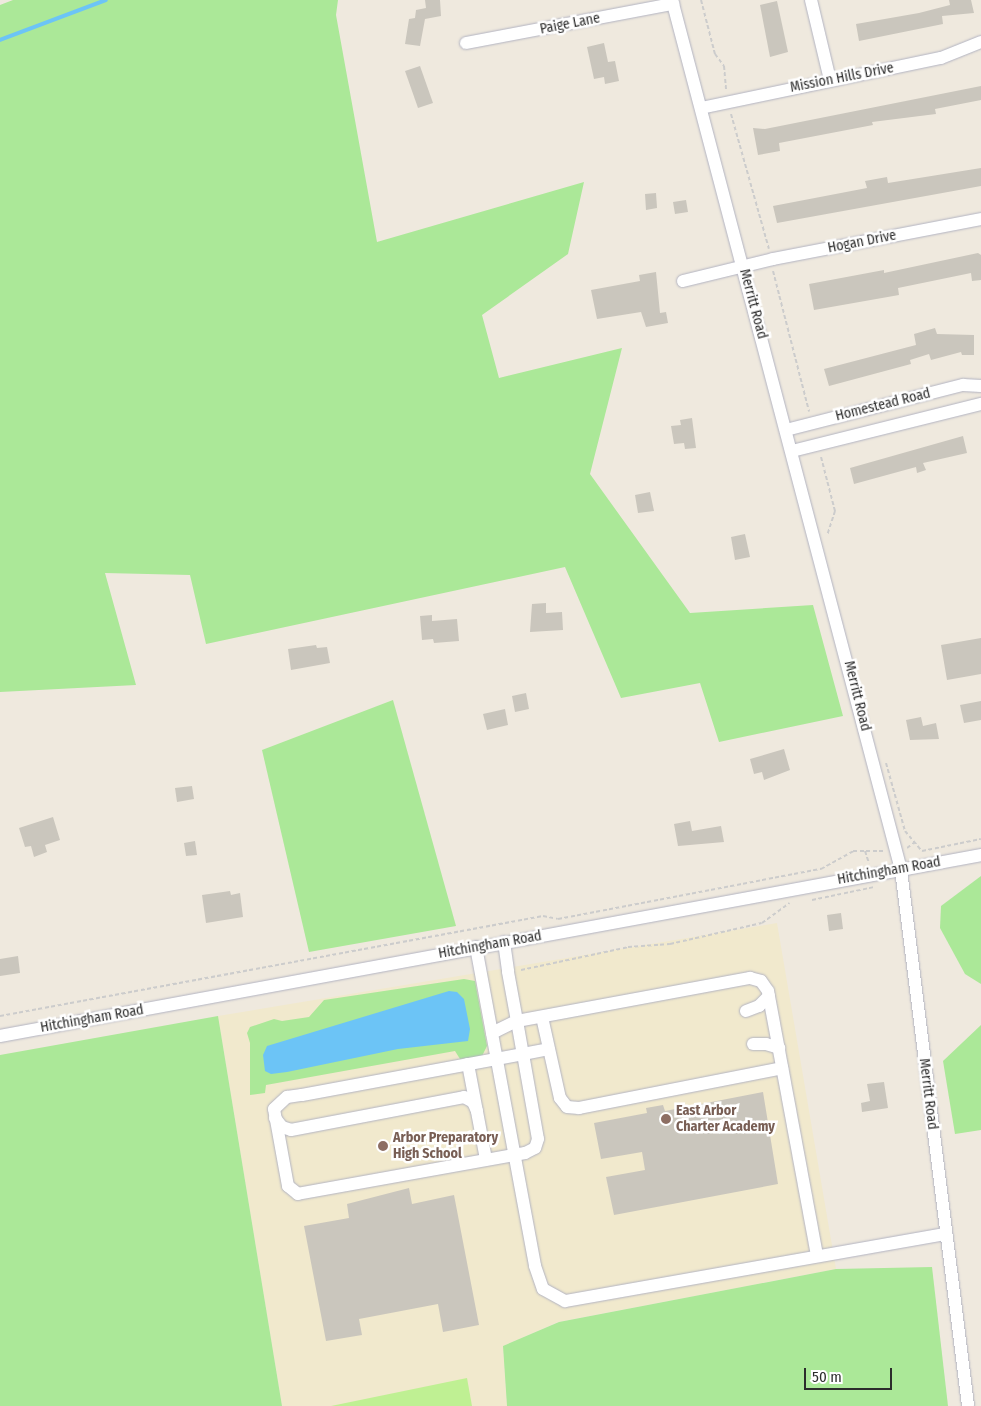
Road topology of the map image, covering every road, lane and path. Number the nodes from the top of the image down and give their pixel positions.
1 (701, 0) edge
2 (811, 0) edge
3 (673, 2) edge
4 (981, 42) edge
5 (466, 43) dead end
6 (830, 80) junction
7 (726, 92) dead end
8 (701, 108) junction
9 (730, 109) dead end
10 (981, 219) edge
11 (769, 250) dead end
12 (744, 267) junction
13 (772, 267) dead end
14 (683, 281) dead end
15 (981, 386) edge
16 (981, 404) edge
17 (811, 416) dead end
18 (786, 430) junction
19 (792, 451) junction
20 (820, 452) dead end
21 (826, 540) dead end
22 (885, 759) dead end
23 (981, 839) edge
24 (915, 842) junction
25 (896, 849) junction
26 (865, 850) junction
27 (981, 855) edge
28 (901, 870) junction
29 (871, 874) junction
30 (807, 900) dead end
31 (798, 902) dead end
32 (504, 942) junction
33 (476, 947) junction
34 (508, 972) junction
35 (769, 996) junction
36 (746, 1012) dead end
37 (0, 1016) edge
38 (542, 1017) junction
39 (516, 1021) junction
40 (492, 1033) junction
41 (0, 1036) edge
42 (753, 1044) dead end
43 (779, 1048) junction
44 (549, 1049) junction
45 (523, 1054) junction
46 (497, 1059) junction
47 (468, 1064) junction
48 (782, 1068) junction
49 (477, 1111) junction
50 (275, 1118) junction
51 (514, 1154) junction
52 (486, 1159) junction
53 (946, 1234) junction
54 (817, 1256) junction
55 (968, 1406) edge

1 - 7 path
2 - 6 street
3 - 5 street, Paige Lane
3 - 8 street, Merritt Road
4 - 6 street, Mission Hills Drive
6 - 8 street, Mission Hills Drive
8 - 12 street, Merritt Road
9 - 11 path
10 - 12 street, Hogan Drive
12 - 14 street, Hogan Drive
12 - 18 street, Merritt Road
13 - 17 path
15 - 18 street, Homestead Road
16 - 19 street, Homestead Road
18 - 19 street, Merritt Road
19 - 25 street, Merritt Road
20 - 21 path
22 - 24 path
23 - 24 path
24 - 25 path
25 - 26 path
25 - 28 street, Merritt Road
26 - 29 path
26 - 37 path
27 - 28 street, Hitchingham Road
28 - 29 street, Hitchingham Road
28 - 53 street, Merritt Road
29 - 30 path
29 - 32 street, Hitchingham Road
31 - 34 path
32 - 33 street, Hitchingham Road
32 - 34 street
33 - 40 street
33 - 41 street, Hitchingham Road
34 - 39 street
35 - 36 street
35 - 38 street
35 - 43 street
38 - 39 street
38 - 44 street
39 - 40 street
39 - 45 street
40 - 46 street
42 - 43 street
43 - 48 street
44 - 45 street
44 - 48 street
45 - 46 street
45 - 51 street
46 - 47 street
46 - 51 street
47 - 49 street
47 - 50 street
48 - 54 street
49 - 50 street
49 - 52 street
50 - 52 street
51 - 52 street
51 - 54 street
53 - 54 street
53 - 55 street, Merritt Road

